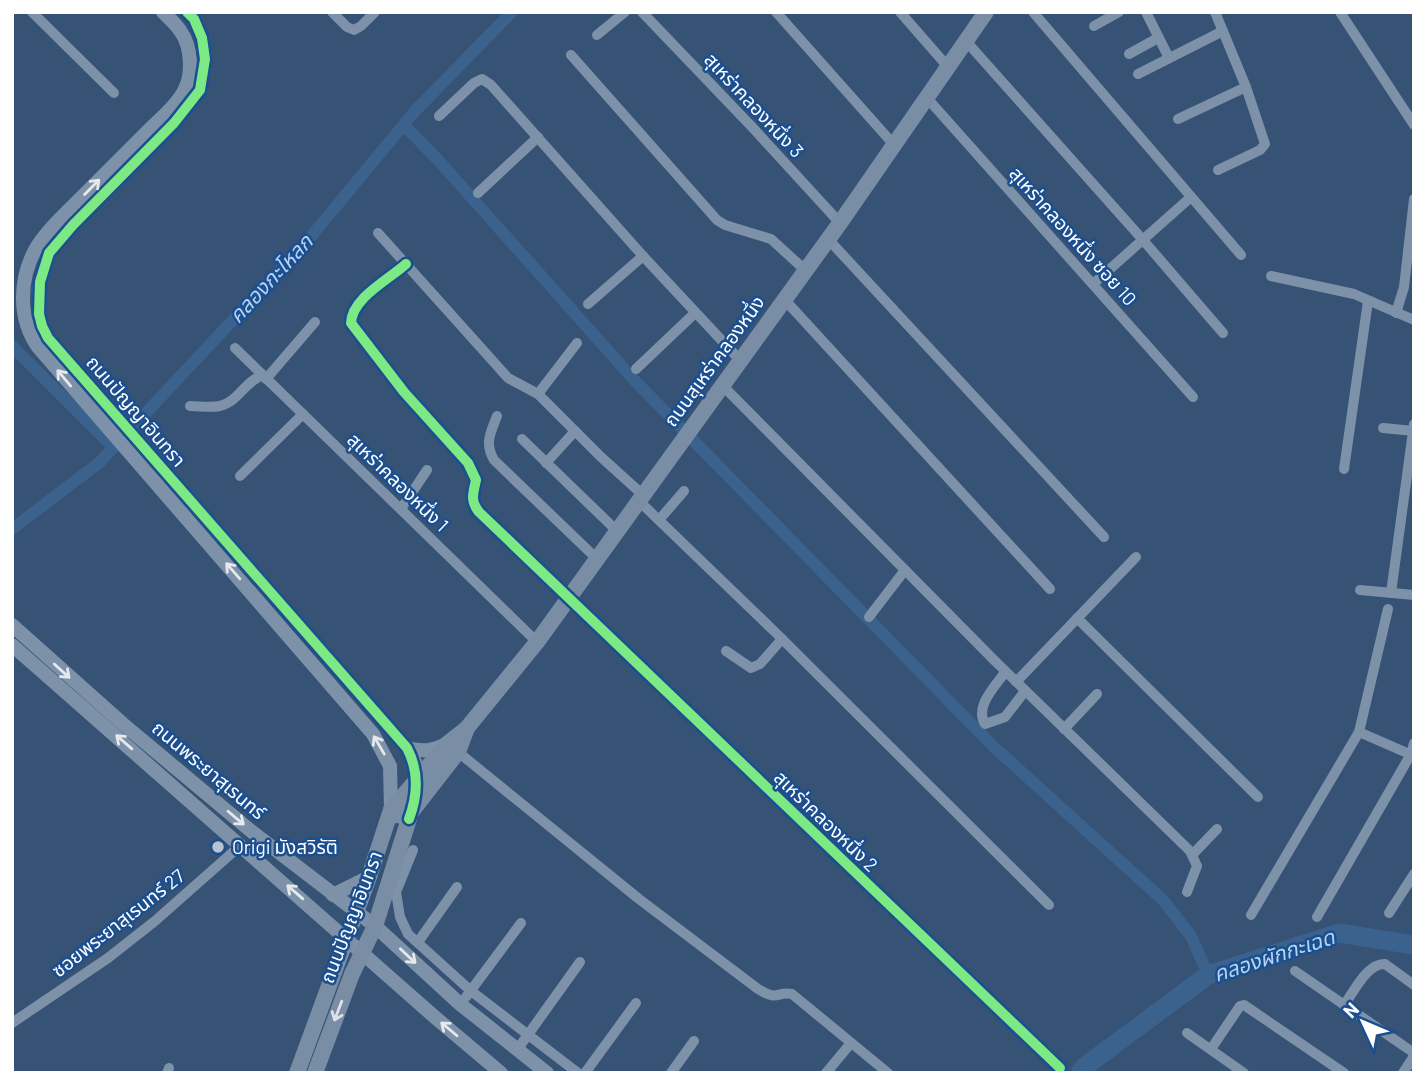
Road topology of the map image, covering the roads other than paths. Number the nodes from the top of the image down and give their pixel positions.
1 (32, 12) edge
2 (163, 12) edge
3 (187, 12) edge
4 (332, 12) edge
5 (375, 12) edge
6 (625, 12) edge
7 (642, 12) edge
8 (776, 12) edge
9 (986, 12) edge
10 (1033, 12) edge
11 (1119, 12) edge
12 (1146, 12) edge
13 (1215, 12) edge
14 (1340, 12) edge
15 (902, 13) edge
16 (1094, 26) dead end
17 (1223, 31) junction
18 (597, 35) dead end
19 (1158, 38) junction
20 (965, 40) junction
21 (1129, 54) dead end
22 (571, 55) dead end
23 (1169, 58) junction
24 (948, 67) junction
25 (1138, 74) dead end
26 (1246, 87) junction
27 (114, 93) dead end
28 (927, 98) junction
29 (439, 116) dead end
30 (1178, 118) dead end
31 (1414, 125) edge
32 (538, 137) junction
33 (895, 146) junction
34 (1218, 170) dead end
35 (478, 193) dead end
36 (1191, 197) junction
37 (1414, 199) edge
38 (840, 223) junction
39 (378, 233) dead end
40 (828, 239) junction
41 (1143, 240) junction
42 (1241, 255) dead end
43 (643, 256) junction
44 (406, 264) junction
45 (805, 270) junction
46 (1271, 276) dead end
47 (1093, 284) junction
48 (784, 299) junction
49 (1368, 301) junction
50 (588, 304) dead end
51 (695, 313) junction
52 (1396, 313) junction
53 (1414, 320) edge
54 (314, 322) dead end
55 (1223, 333) dead end
56 (577, 343) dead end
57 (235, 348) dead end
58 (740, 360) junction
59 (636, 369) dead end
60 (265, 377) junction
61 (722, 385) junction
62 (538, 394) junction
63 (1193, 397) dead end
64 (190, 406) dead end
65 (303, 414) junction
66 (497, 416) dead end
67 (1383, 428) dead end
68 (1413, 429) edge
69 (575, 431) junction
70 (522, 439) dead end
71 (546, 463) junction
72 (1345, 469) dead end
73 (427, 470) dead end
74 (240, 476) dead end
75 (684, 491) dead end
76 (641, 498) junction
77 (401, 509) junction
78 (659, 520) junction
79 (617, 531) junction
80 (1104, 537) dead end
81 (1136, 557) dead end
82 (597, 559) junction
83 (905, 570) junction
84 (1050, 589) dead end
85 (1360, 590) dead end
86 (1391, 593) junction
87 (1414, 595) edge
88 (568, 599) junction
89 (1388, 609) dead end
90 (869, 617) dead end
91 (1077, 618) junction
92 (12, 625) edge
93 (782, 639) junction
94 (537, 642) junction
95 (12, 645) edge
96 (726, 651) dead end
97 (1005, 672) junction
98 (1016, 682) junction
99 (1025, 691) junction
100 (1097, 694) dead end
101 (1064, 729) junction
102 (1359, 732) junction
103 (407, 748) junction
104 (453, 748) junction
105 (1413, 751) edge
106 (417, 780) junction
107 (1258, 797) dead end
108 (391, 810) junction
109 (411, 815) junction
110 (1217, 829) dead end
111 (241, 845) junction
112 (413, 850) dead end
113 (1193, 855) junction
114 (1414, 874) edge
115 (369, 877) junction
116 (457, 887) dead end
117 (1187, 892) dead end
118 (333, 895) junction
119 (1049, 905) dead end
120 (356, 912) junction
121 (1389, 913) dead end
122 (1251, 915) dead end
123 (1317, 917) dead end
124 (324, 918) junction
125 (521, 923) dead end
126 (375, 926) junction
127 (345, 938) junction
128 (418, 942) junction
129 (361, 952) junction
130 (337, 961) junction
131 (580, 962) dead end
132 (1295, 971) dead end
133 (352, 974) junction
134 (386, 974) junction
135 (1414, 985) edge
136 (471, 991) junction
137 (636, 1003) dead end
138 (460, 1004) junction
139 (1344, 1005) junction
140 (12, 1023) edge
141 (1187, 1033) dead end
142 (526, 1034) junction
143 (694, 1041) dead end
144 (851, 1043) junction
145 (1210, 1049) junction
146 (517, 1050) junction
147 (1414, 1054) edge
148 (1060, 1068) dead end
149 (297, 1073) edge
150 (315, 1073) edge
151 (501, 1073) edge
152 (547, 1073) edge
153 (578, 1073) edge
154 (585, 1073) edge
155 (671, 1073) edge
156 (826, 1073) edge
157 (888, 1073) edge
158 (1244, 1073) edge
159 (1344, 1073) edge
160 (1403, 1073) edge

1 - 27 street
108 -> 2 street, ถนนปัญญาอินทรา
3 - 103 street, ถนนปัญญาอินทรา
4 - 5 street
6 - 18 street
7 - 38 street, สุเหร่าคลองหนึ่ง 3
8 - 33 street
9 - 20 main road, ถนนสุเหร่าคลองหนึ่ง
10 - 36 street
11 - 16 street
12 - 19 street
13 - 17 street
14 - 31 street
15 - 24 street
17 - 23 street
17 - 26 street
19 - 21 street
19 - 23 street
20 - 24 main road, ถนนสุเหร่าคลองหนึ่ง
20 - 41 street
22 - 45 street
23 - 25 street
24 - 28 main road, ถนนสุเหร่าคลองหนึ่ง
26 - 30 street
26 - 34 street
28 - 33 main road, ถนนสุเหร่าคลองหนึ่ง
28 - 47 street, สุเหร่าคลองหนึ่ง ซอย 10
29 - 32 street
32 - 35 street
32 - 43 street
33 - 38 main road, ถนนสุเหร่าคลองหนึ่ง
36 - 41 street
36 - 42 street
37 - 52 street
38 - 40 main road, ถนนสุเหร่าคลองหนึ่ง
39 - 44 street
40 - 45 main road, ถนนสุเหร่าคลองหนึ่ง
40 - 80 street
41 - 47 street
41 - 55 street
43 - 50 street
43 - 51 street
44 - 62 street
44 - 88 street, สุเหร่าคลองหนึ่ง 2
45 - 48 main road, ถนนสุเหร่าคลองหนึ่ง
46 - 49 street
47 - 63 street, สุเหร่าคลองหนึ่ง ซอย 10
48 - 58 main road, ถนนสุเหร่าคลองหนึ่ง
48 - 84 street
49 - 52 street
49 - 72 street
51 - 58 street
51 - 59 street
52 - 53 street
54 - 60 street
56 - 62 street
57 - 60 street, สุเหร่าคลองหนึ่ง 1
58 - 61 main road, ถนนสุเหร่าคลองหนึ่ง
60 - 64 street
60 - 65 street, สุเหร่าคลองหนึ่ง 1
61 - 76 main road, ถนนสุเหร่าคลองหนึ่ง
61 - 83 street
62 - 69 street
65 - 74 street
65 - 77 street, สุเหร่าคลองหนึ่ง 1
66 - 82 street
67 - 68 street
68 - 86 street
69 - 71 street
69 - 76 street
70 - 71 street
71 - 79 street
73 - 77 street
75 - 78 street
76 - 78 street
76 - 79 main road, ถนนสุเหร่าคลองหนึ่ง
77 - 94 street, สุเหร่าคลองหนึ่ง 1
78 - 93 street
79 - 82 main road, ถนนสุเหร่าคลองหนึ่ง
81 - 91 street
82 - 88 main road, ถนนสุเหร่าคลองหนึ่ง
83 - 90 street
83 - 97 street
85 - 86 street
86 - 87 street
88 - 94 main road, ถนนสุเหร่าคลองหนึ่ง
88 - 148 street, สุเหร่าคลองหนึ่ง 2
89 - 102 street
91 - 98 street
91 - 107 street
92 -> 118 street, ถนนพระยาสุเรนทร์
93 - 96 street
93 - 119 street
94 - 104 main road, ถนนสุเหร่าคลองหนึ่ง
111 -> 95 street, ถนนพระยาสุเรนทร์
97 - 98 street
97 - 99 street
98 - 99 street
99 - 101 street
100 - 101 street
101 - 113 street
102 - 105 street
102 - 122 street
103 - 104 street
103 - 106 street, ถนนปัญญาอินทรา
104 - 106 main road, ถนนสุเหร่าคลองหนึ่ง
104 - 109 main road, ถนนสุเหร่าคลองหนึ่ง
104 - 144 street
105 - 123 street
106 - 108 main road, ถนนสุเหร่าคลองหนึ่ง
106 - 109 street, ถนนปัญญาอินทรา
108 - 109 main road
108 - 115 main road, ถนนปัญญาอินทรา
109 - 126 main road, ถนนปัญญาอินทรา
110 - 113 street
124 -> 111 street, ถนนพระยาสุเรนทร์
111 - 140 street, ซอยพระยาสุเรนทร์ 27
112 - 128 street
113 - 117 street
114 - 121 street
115 - 118 street
115 - 120 main road, ถนนปัญญาอินทรา
116 - 128 street
118 - 120 street, ถนนพระยาสุเรนทร์
120 - 126 street, ถนนพระยาสุเรนทร์
120 - 127 main road, ถนนปัญญาอินทรา
124 - 127 street, ถนนพระยาสุเรนทร์
124 - 130 street
125 - 136 street
126 - 129 main road, ถนนปัญญาอินทรา
126 -> 138 street, ถนนพระยาสุเรนทร์
127 - 129 street, ถนนพระยาสุเรนทร์
127 - 130 main road, ถนนปัญญาอินทรา
128 - 136 street
129 - 133 main road, ถนนปัญญาอินทรา
129 - 134 street, ถนนพระยาสุเรนทร์
130 - 149 main road, ถนนปัญญาอินทรา
131 - 142 street
132 - 139 street
133 - 134 street
133 -> 150 main road, ถนนปัญญาอินทรา
151 -> 134 street, ถนนพระยาสุเรนทร์
135 - 139 street
136 - 138 street
136 - 142 street
137 - 154 street
138 - 146 street, ถนนพระยาสุเรนทร์
139 - 147 street
141 - 145 street
142 - 146 street
142 - 153 street
143 - 155 street
144 - 156 street
144 - 157 street
145 - 158 street
145 - 159 street
146 - 152 street, ถนนพระยาสุเรนทร์
147 - 160 street

